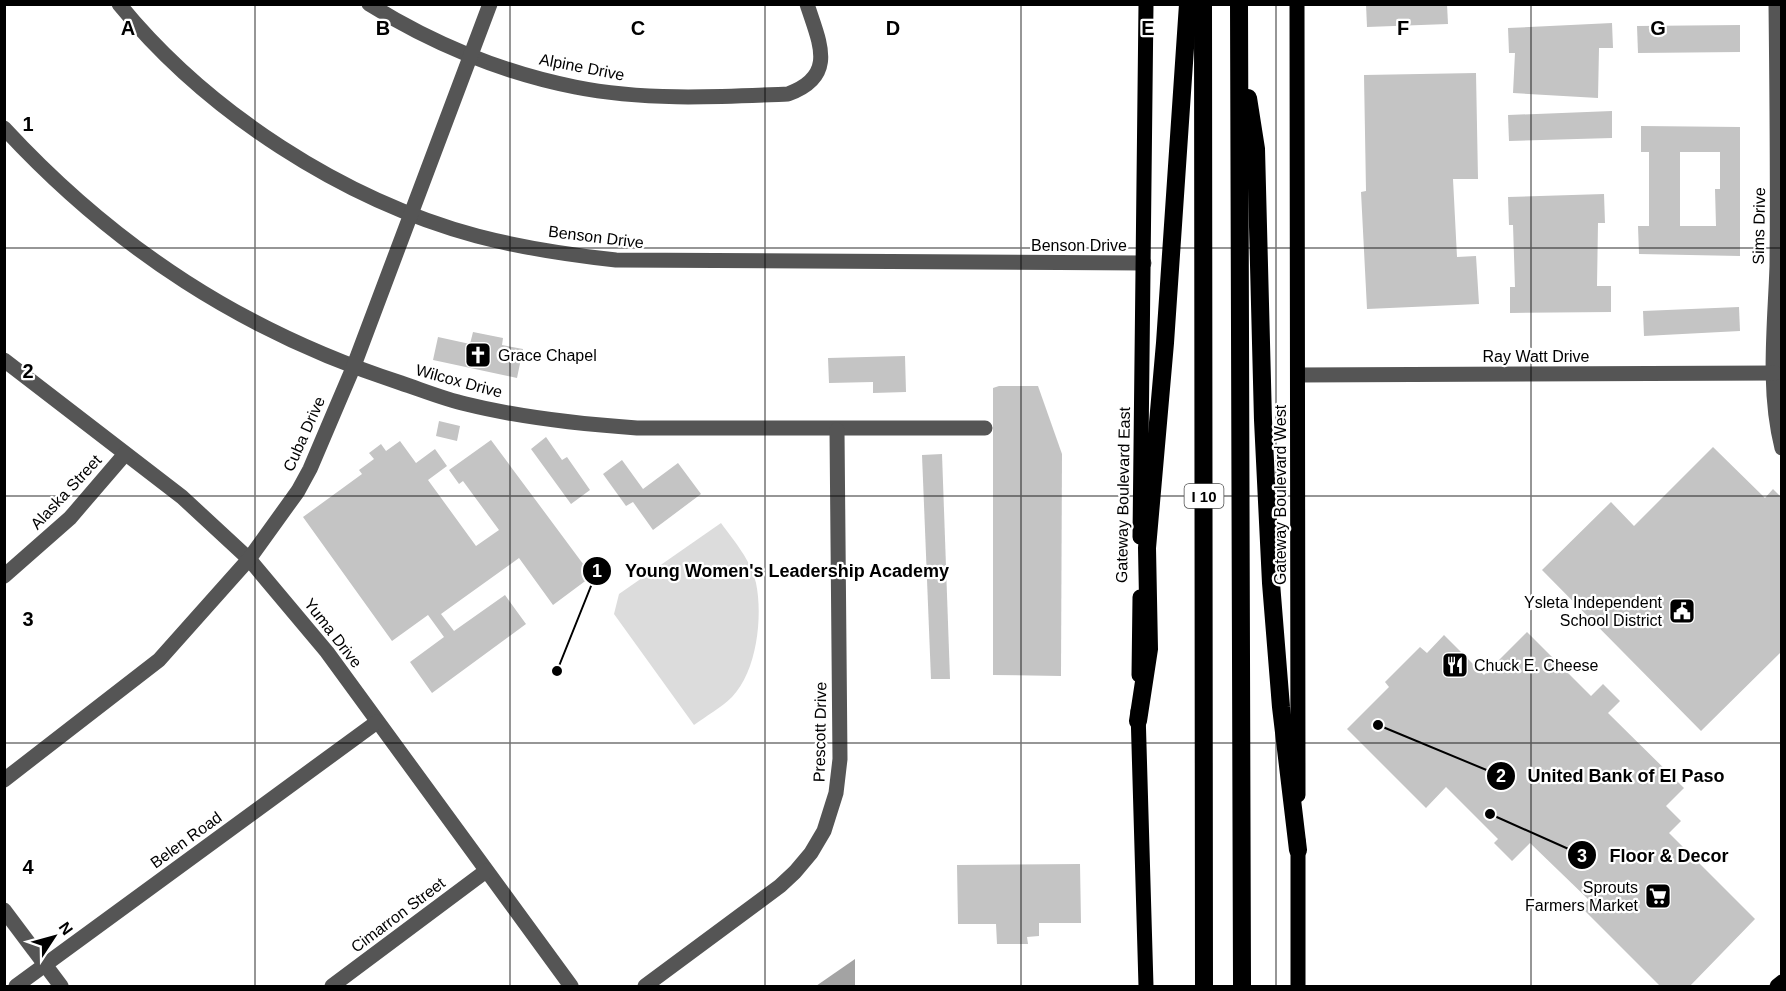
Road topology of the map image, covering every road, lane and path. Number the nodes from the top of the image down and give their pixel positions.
1 (119, 4) edge
2 (369, 4) edge
3 (490, 4) edge
4 (807, 4) edge
5 (1146, 4) edge
6 (1188, 4) edge
7 (1203, 4) edge
8 (1239, 4) edge
9 (1297, 4) edge
10 (1776, 4) edge
11 (1238, 41) junction
12 (470, 55) junction
13 (4, 128) edge
14 (1780, 178) edge
15 (411, 212) junction
16 (1144, 263) junction
17 (4, 360) edge
18 (352, 368) junction
19 (1774, 373) junction
20 (1298, 375) junction
21 (985, 428) dead end
22 (837, 430) junction
23 (1782, 448) edge
24 (125, 454) junction
25 (249, 560) junction
26 (4, 576) edge
27 (1138, 721) junction
28 (377, 722) junction
29 (4, 780) edge
30 (1298, 850) junction
31 (486, 871) junction
32 (4, 910) edge
33 (45, 965) junction
34 (1782, 982) edge
35 (16, 987) edge
36 (61, 987) edge
37 (332, 987) edge
38 (571, 987) edge
39 (645, 987) edge
40 (1146, 987) edge
41 (1204, 987) edge
42 (1242, 987) edge
43 (1298, 987) edge
44 (1777, 987) edge

1 - 15 street, Benson Drive
2 - 12 street, Alpine Drive
3 - 12 street, Cuba Drive
4 - 12 street, Alpine Drive
5 - 16 main road, Gateway Boulevard East
6 - 27 highway
7 - 41 highway, I 10
8 - 11 highway, I 10
9 - 20 main road, Gateway Boulevard West
10 - 14 street, Sims Drive
11 - 30 highway
11 - 42 highway, I 10
12 - 15 street, Cuba Drive
13 - 18 street, Wilcox Drive
14 - 19 street, Sims Drive
15 - 16 street, Benson Drive
15 - 18 street, Cuba Drive
16 - 27 main road, Gateway Boulevard East
17 - 24 street, Yuma Drive
18 - 22 street, Wilcox Drive
18 - 25 street, Cuba Drive
19 - 20 street, Ray Watt Drive
19 - 23 street, Sims Drive
20 - 30 main road, Gateway Boulevard West
21 - 22 street, Wilcox Drive
22 - 39 street, Prescott Drive
24 - 25 street, Yuma Drive
24 - 26 street, Alaska Street
25 - 28 street, Yuma Drive
25 - 29 street, Cuba Drive
27 - 40 main road, Gateway Boulevard East
28 - 31 street, Yuma Drive
28 - 33 street, Belen Road
30 - 43 main road, Gateway Boulevard West
31 - 37 street, Cimarron Street
31 - 38 street, Yuma Drive
32 - 33 street
33 - 35 street, Belen Road
33 - 36 street
34 - 44 main road

